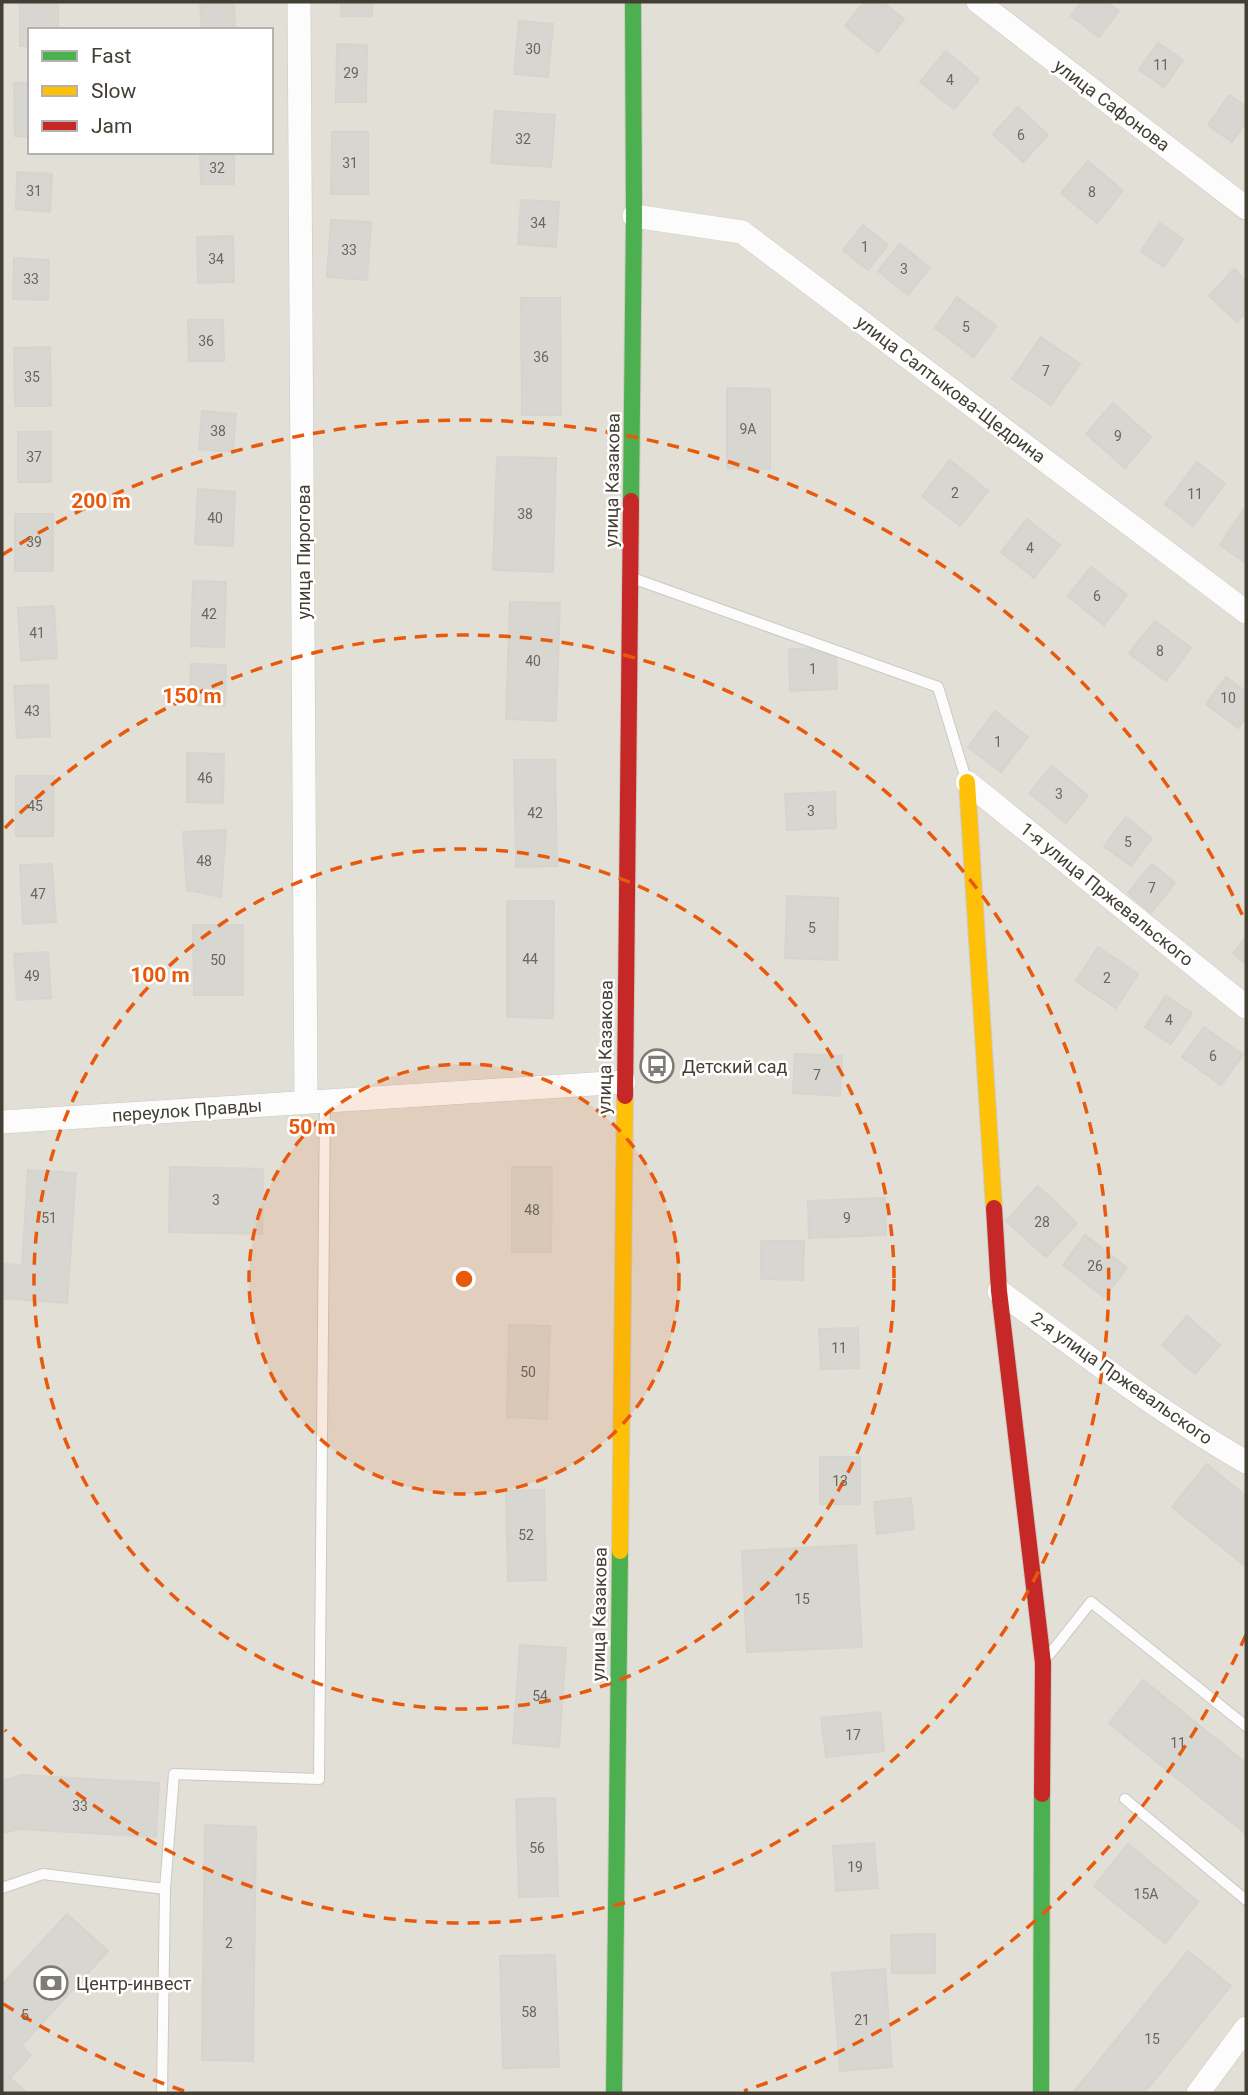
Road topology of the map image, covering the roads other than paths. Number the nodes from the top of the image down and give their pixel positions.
1 (299, 2) edge
2 (633, 2) edge
3 (978, 2) edge
4 (1246, 208) edge
5 (634, 216) junction
6 (630, 577) junction
7 (1246, 612) edge
8 (967, 782) junction
9 (1246, 1007) edge
10 (624, 1082) junction
11 (316, 1101) junction
12 (2, 1122) edge
13 (999, 1291) junction
14 (1246, 1462) edge
15 (1043, 1662) junction
16 (1246, 1726) edge
17 (1125, 1799) dead end
18 (2, 1888) edge
19 (165, 1889) junction
20 (1246, 1900) edge
21 (1246, 2028) edge
22 (162, 2093) edge
23 (614, 2093) edge
24 (1041, 2093) edge
25 (1198, 2093) edge

1 - 11 street, улица Пирогова
2 - 5 main road, улица Казакова
3 - 4 street, улица Сафонова
5 - 6 main road, улица Казакова
5 - 7 street, улица Салтыкова-Щедрина
6 - 8 lane
6 - 10 main road, улица Казакова
8 - 9 street, 1-я улица Пржевальского
8 - 13 main road
10 - 11 street, переулок Правды
10 - 23 main road, улица Казакова
11 - 12 street, переулок Правды
11 - 19 lane
13 - 14 street, 2-я улица Пржевальского
13 - 15 main road
15 - 16 lane
15 - 24 main road
17 - 20 lane
18 - 19 lane
19 - 22 lane
21 - 25 street

